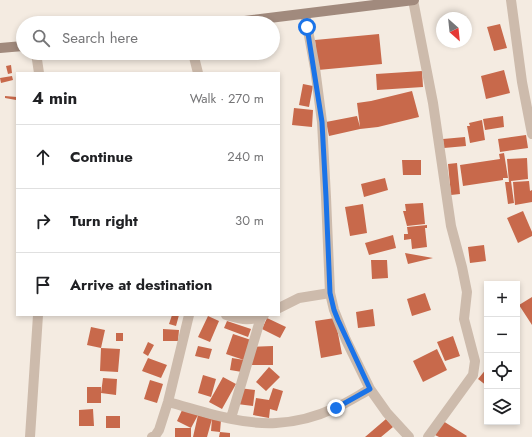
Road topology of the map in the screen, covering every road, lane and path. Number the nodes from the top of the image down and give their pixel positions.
1 (413, 0) edge
2 (511, 0) edge
3 (364, 3) edge
4 (305, 14) junction
5 (280, 17) edge
6 (16, 47) edge
7 (0, 48) edge
8 (37, 60) edge
9 (195, 60) edge
10 (39, 72) edge
11 (198, 72) edge
12 (532, 134) edge
13 (330, 293) junction
14 (280, 308) edge
15 (38, 316) edge
16 (189, 316) edge
17 (230, 316) edge
18 (263, 316) edge
19 (370, 389) junction
20 (168, 402) junction
21 (231, 418) junction
22 (30, 437) edge
23 (152, 437) edge
24 (409, 437) edge
25 (428, 437) edge

1 - 3 street
1 - 25 street
2 - 12 street
3 - 4 street
4 - 5 street
4 - 13 street
6 - 7 street
8 - 10 street
9 - 11 street
13 - 14 street
13 - 19 street
15 - 22 street
16 - 20 street
17 - 18 street
18 - 21 street
19 - 21 street
19 - 24 street
20 - 21 street
20 - 23 street

